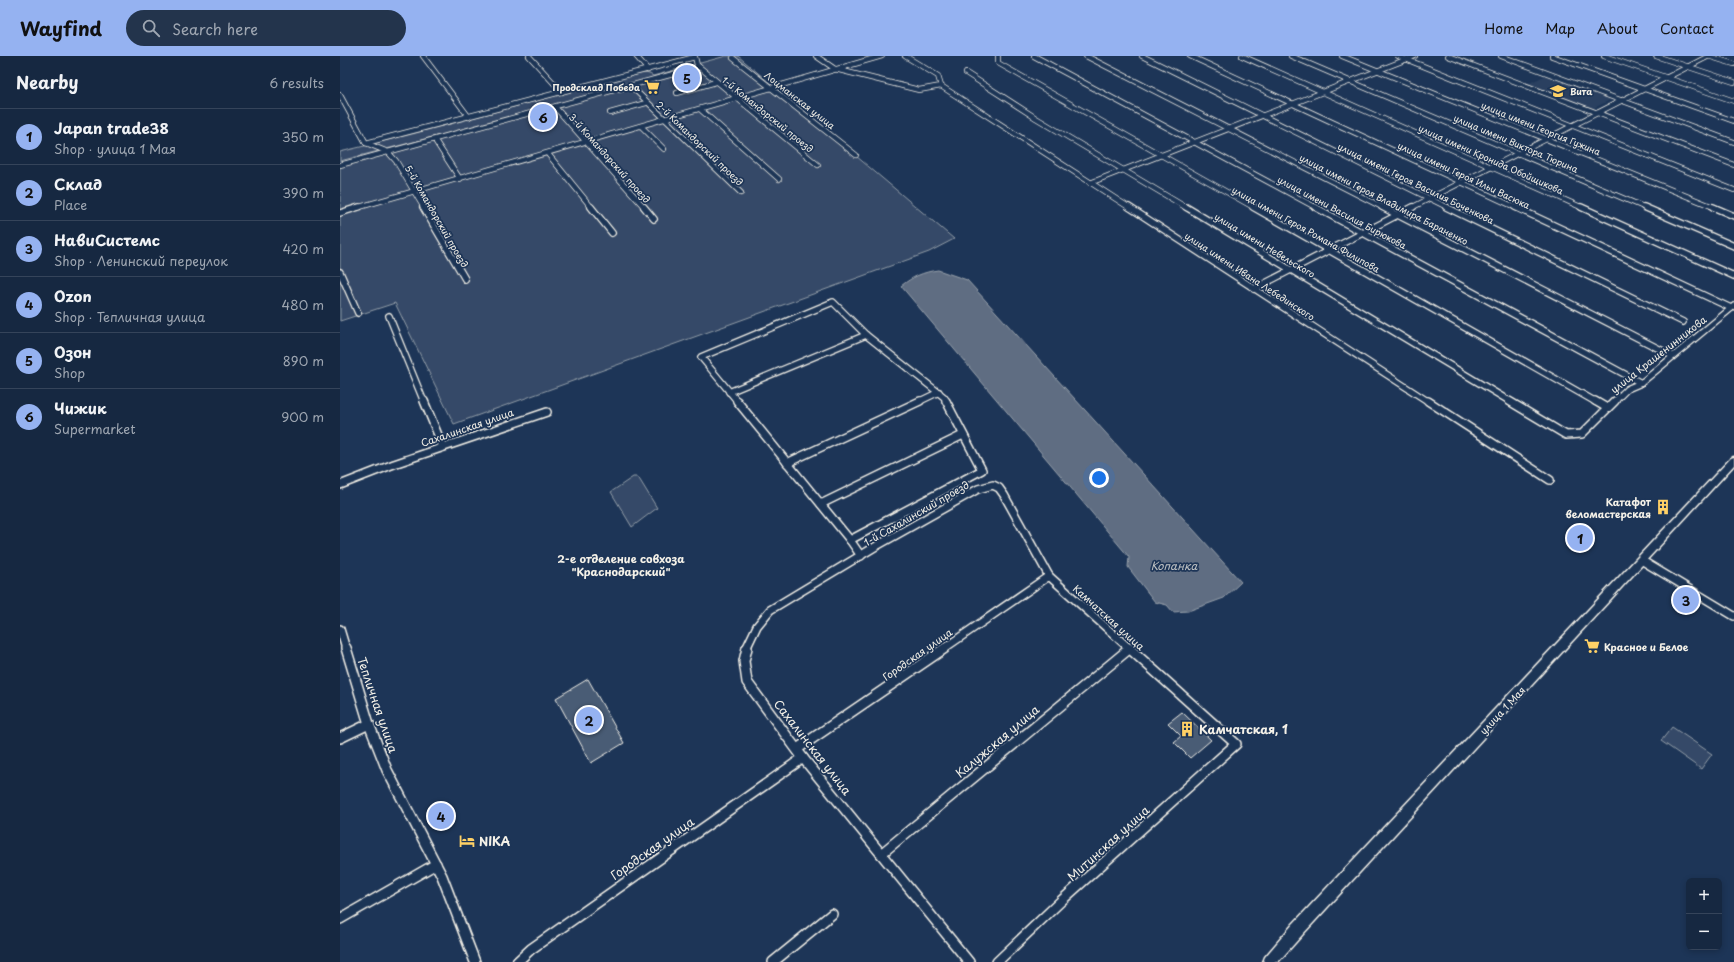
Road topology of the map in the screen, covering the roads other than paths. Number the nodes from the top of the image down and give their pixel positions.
1 (423, 56) edge
2 (529, 56) edge
3 (636, 56) edge
4 (816, 56) edge
5 (882, 56) edge
6 (905, 56) edge
7 (998, 56) edge
8 (1034, 56) edge
9 (1086, 56) edge
10 (1142, 56) edge
11 (1190, 56) edge
12 (1242, 56) edge
13 (1291, 56) edge
14 (1342, 56) edge
15 (1398, 56) edge
16 (1415, 56) edge
17 (1448, 56) edge
18 (1501, 56) edge
19 (1552, 56) edge
20 (1604, 56) edge
21 (1656, 56) edge
22 (1709, 56) edge
23 (695, 57) edge
24 (733, 58) dead end
25 (1406, 59) junction
26 (1734, 64) edge
27 (1688, 67) junction
28 (699, 68) junction
29 (835, 69) junction
30 (648, 70) junction
31 (1379, 70) junction
32 (966, 73) dead end
33 (1667, 78) junction
34 (1351, 81) junction
35 (716, 82) junction
36 (1734, 82) edge
37 (631, 86) junction
38 (941, 86) junction
39 (772, 89) junction
40 (1645, 89) junction
41 (562, 92) junction
42 (1323, 92) junction
43 (677, 93) dead end
44 (340, 95) edge
45 (737, 99) junction
46 (1622, 100) junction
47 (1734, 101) edge
48 (646, 103) junction
49 (1293, 104) junction
50 (555, 107) junction
51 (701, 110) junction
52 (610, 113) dead end
53 (1598, 113) junction
54 (469, 116) junction
55 (1262, 116) junction
56 (665, 120) junction
57 (1734, 121) edge
58 (1573, 126) junction
59 (642, 127) junction
60 (1229, 129) junction
61 (1547, 139) junction
62 (436, 142) dead end
63 (1195, 142) junction
64 (1734, 142) edge
65 (366, 143) junction
66 (587, 143) junction
67 (664, 149) dead end
68 (388, 152) junction
69 (1519, 153) junction
70 (548, 154) junction
71 (856, 155) dead end
72 (1161, 156) junction
73 (340, 165) edge
74 (818, 165) dead end
75 (1734, 165) edge
76 (1491, 167) junction
77 (1124, 170) junction
78 (779, 178) dead end
79 (460, 179) junction
80 (1461, 182) junction
81 (1090, 183) junction
82 (1734, 190) edge
83 (414, 192) junction
84 (741, 193) dead end
85 (1429, 199) junction
86 (340, 213) edge
87 (1398, 215) junction
88 (1734, 216) edge
89 (654, 219) dead end
90 (1364, 232) junction
91 (612, 233) dead end
92 (1734, 246) edge
93 (1328, 250) junction
94 (1291, 270) junction
95 (340, 272) edge
96 (1734, 276) edge
97 (465, 279) dead end
98 (1254, 289) junction
99 (1733, 307) edge
100 (358, 313) dead end
101 (388, 316) dead end
102 (1683, 322) dead end
103 (866, 335) junction
104 (1673, 356) junction
105 (1642, 383) junction
106 (729, 392) junction
107 (939, 392) junction
108 (1607, 408) junction
109 (547, 412) dead end
110 (1556, 430) joint
111 (964, 435) junction
112 (443, 447) junction
113 (1734, 460) edge
114 (787, 463) junction
115 (1550, 480) dead end
116 (340, 485) edge
117 (993, 485) joint
118 (821, 504) junction
119 (850, 540) junction
120 (861, 556) junction
121 (1641, 560) junction
122 (851, 562) joint
123 (1048, 576) junction
124 (1734, 616) edge
125 (340, 629) edge
126 (1129, 649) junction
127 (369, 724) junction
128 (340, 738) edge
129 (1236, 744) joint
130 (797, 749) junction
131 (803, 758) junction
132 (881, 854) junction
133 (436, 864) junction
134 (832, 914) dead end
135 (340, 919) edge
136 (475, 962) edge
137 (517, 962) edge
138 (773, 962) edge
139 (969, 962) edge
140 (997, 962) edge
141 (1270, 962) edge

1 - 54 street
2 - 41 street
3 - 30 street
4 - 29 street
5 - 29 street
6 - 38 street
7 - 72 street, улица имени Героя Романа Филипова
8 - 63 street, улица имени Василия Бирюкова
9 - 60 street, улица имени Героя Владимира Бараненко
10 - 55 street, улица имени Героя Василия Боченкова
11 - 49 street, улица имени Героя Ильи Васюка
12 - 42 street, улица имени Кронида Обойщикова
13 - 34 street, улица имени Виктора Тюрина
14 - 31 street, улица имени Георгия Гужина
15 - 25 street
16 - 25 street
17 - 53 street
18 - 46 street
19 - 40 street
20 - 33 street
21 - 27 street
22 - 26 street
22 - 27 street
23 - 28 street
23 - 30 street
24 - 39 street, Лоцманская улица
25 - 31 street
25 - 58 street
27 - 33 street
27 - 36 street
28 - 35 street, 1-й Командорский проезд
28 - 37 street
29 - 38 street
29 - 39 street
30 - 41 street
31 - 34 street
31 - 61 street, улица имени Георгия Гужина
32 - 77 street, улица имени Невельского
33 - 40 street
33 - 47 street
34 - 42 street
34 - 69 street, улица имени Виктора Тюрина
35 - 43 street
35 - 45 street, 1-й Командорский проезд
37 - 48 street, 2-й Командорский проезд
37 - 50 street
38 - 81 street, улица имени Ивана Лебединского
39 - 45 street
39 - 71 street, Лоцманская улица
40 - 46 street
40 - 57 street
41 - 54 street
42 - 49 street
42 - 76 street, улица имени Кронида Обойщикова
44 - 65 street
45 - 51 street
45 - 74 street, 1-й Командорский проезд
46 - 53 street
46 - 64 street
48 - 52 street
48 - 56 street, 2-й Командорский проезд
49 - 55 street
49 - 80 street, улица имени Героя Ильи Васюка
50 - 66 street, 3-й Командорский проезд
50 - 68 street
51 - 56 street
51 - 78 street
53 - 58 street
53 - 75 street
54 - 65 street
55 - 60 street
55 - 85 street, улица имени Героя Василия Боченкова
56 - 59 street
56 - 84 street, 2-й Командорский проезд
58 - 61 street
58 - 82 street
59 - 66 street
59 - 67 street
60 - 63 street
60 - 87 street, улица имени Героя Владимира Бараненко
61 - 69 street
61 - 88 street, улица имени Георгия Гужина
62 - 79 street
63 - 72 street
63 - 90 street, улица имени Василия Бирюкова
65 - 68 street
66 - 70 street
66 - 89 street, 3-й Командорский проезд
68 - 73 street
68 - 83 street, 5-й Командорский проезд
69 - 76 street
69 - 92 street, улица имени Виктора Тюрина
70 - 79 street
70 - 91 street
72 - 77 street
72 - 93 street, улица имени Героя Романа Филипова
76 - 80 street
76 - 96 street, улица имени Кронида Обойщикова
77 - 81 street
77 - 94 street, улица имени Невельского
79 - 83 street
80 - 85 street
80 - 99 street, улица имени Героя Ильи Васюка
81 - 98 street, улица имени Ивана Лебединского
83 - 86 street
83 - 97 street, 5-й Командорский проезд
85 - 87 street
85 - 102 street, улица имени Героя Василия Боченкова
87 - 90 street
87 - 104 street, улица имени Героя Владимира Бараненко
90 - 93 street
90 - 105 street, улица имени Василия Бирюкова
93 - 94 street
93 - 108 street, улица имени Героя Романа Филипова
94 - 98 street
94 - 110 street, улица имени Невельского
95 - 100 street
98 - 115 street, улица имени Ивана Лебединского
99 - 104 street, улица Крашенинникова
101 - 112 street
103 - 106 street
103 - 106 street
103 - 107 street
104 - 105 street, улица Крашенинникова
105 - 108 street, улица Крашенинникова
106 - 114 street
107 - 111 street
107 - 114 street
108 - 110 street, улица Крашенинникова
109 - 112 street, Сахалинская улица
111 - 118 street
111 - 119 street
112 - 116 street, Сахалинская улица
113 - 121 street, улица 1 Мая
114 - 118 street
117 - 120 street, 1-й Сахалинский проезд
117 - 123 street, Камчатская улица
118 - 119 street
119 - 120 street
120 - 122 street, 1-й Сахалинский проезд
121 - 124 street
121 - 141 street, улица 1 Мая
122 - 130 street, Сахалинская улица
123 - 126 street, Камчатская улица
123 - 130 street, Городская улица
125 - 127 street, Тепличная улица
126 - 129 street, Камчатская улица
126 - 132 street, Калужская улица
127 - 128 street
127 - 133 street, Тепличная улица
129 - 140 street, Митинская улица
130 - 131 street, Сахалинская улица
131 - 132 street, Сахалинская улица
131 - 137 street, Городская улица
132 - 139 street, Сахалинская улица
133 - 135 street
133 - 136 street, Тепличная улица
134 - 138 street

